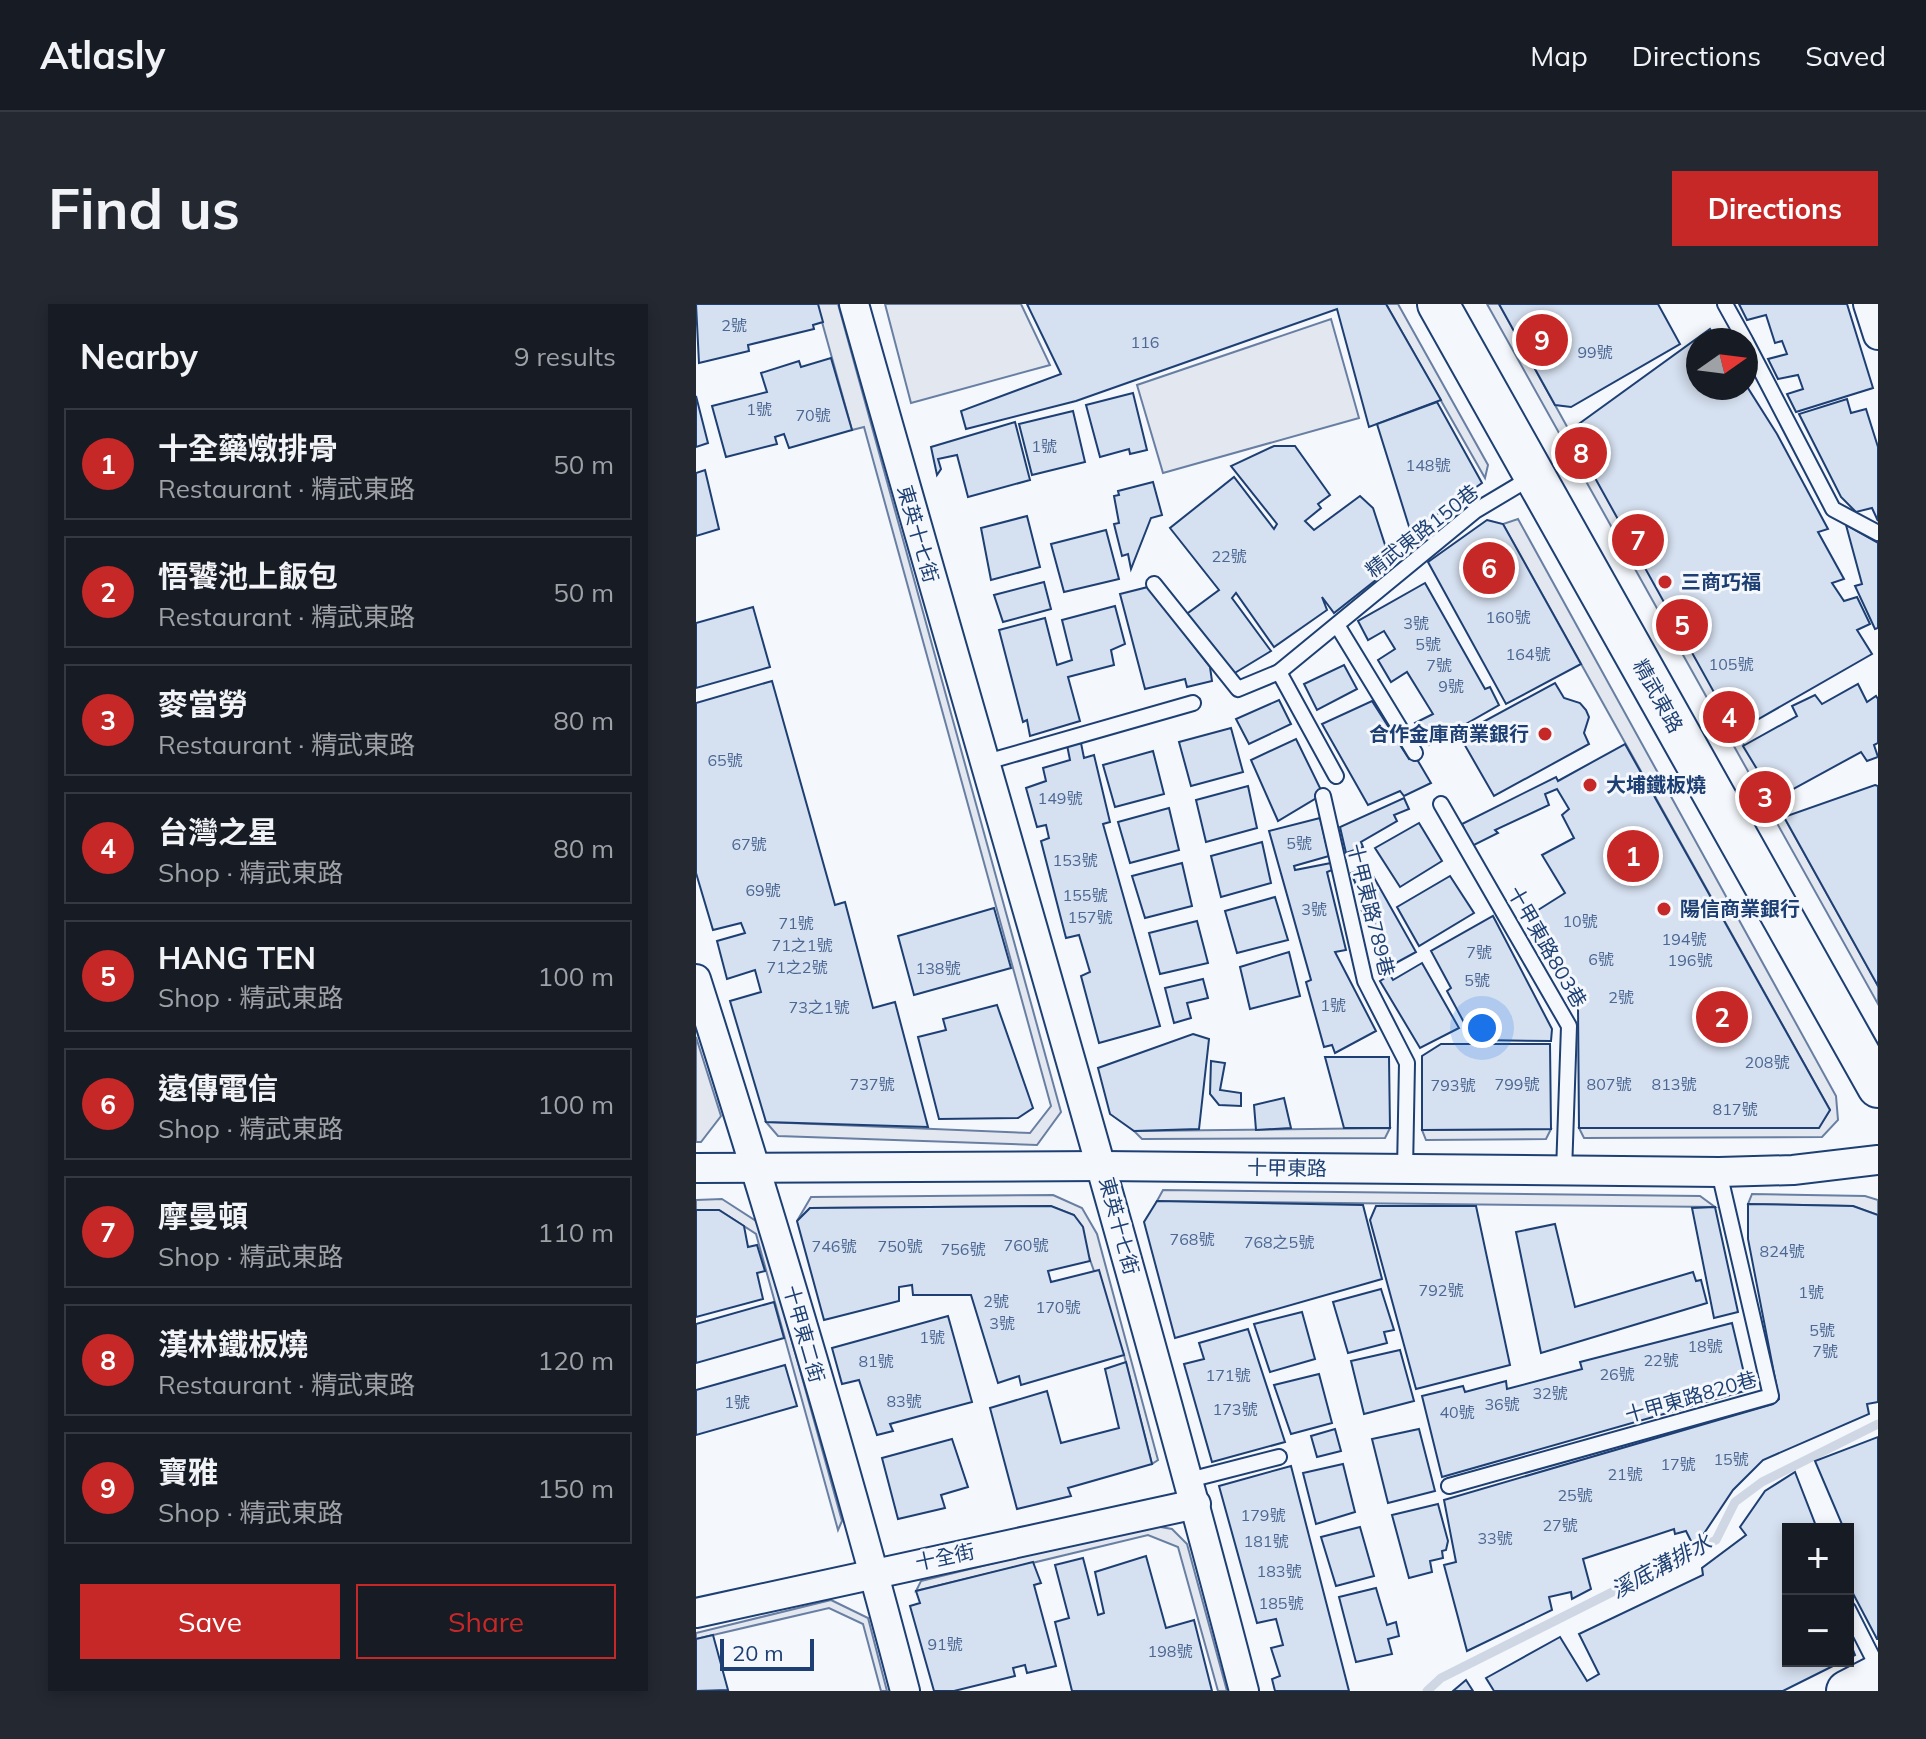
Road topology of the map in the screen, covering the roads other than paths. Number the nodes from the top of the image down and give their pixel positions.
1 (854, 304) edge
2 (1438, 304) edge
3 (1725, 304) edge
4 (1868, 304) edge
5 (1738, 328) edge
6 (1878, 335) edge
7 (1758, 366) edge
8 (1535, 475) junction
9 (1878, 533) edge
10 (1154, 584) dead end
11 (1337, 625) junction
12 (1279, 672) junction
13 (1193, 703) dead end
14 (1415, 753) dead end
15 (983, 763) junction
16 (1336, 776) dead end
17 (1323, 796) dead end
18 (1441, 804) dead end
19 (696, 979) edge
20 (1878, 1087) edge
21 (1878, 1160) edge
22 (1103, 1166) junction
23 (756, 1167) junction
24 (696, 1168) edge
25 (1405, 1170) junction
26 (1564, 1172) junction
27 (1719, 1172) junction
28 (1279, 1457) dead end
29 (1449, 1486) dead end
30 (1192, 1492) junction
31 (874, 1572) junction
32 (696, 1613) edge
33 (1854, 1621) edge
34 (1878, 1668) edge
35 (1878, 1675) edge
36 (905, 1691) edge
37 (1244, 1691) edge
38 (1847, 1691) edge

1 - 15 street, 東英十七街
2 - 8 street, 精武東路
3 - 5 lane
4 - 6 street
7 - 9 lane
8 - 11 lane, 精武東路150巷
8 - 20 street, 精武東路
10 - 12 lane, 精武東路150巷
11 - 12 lane, 精武東路150巷
11 - 14 lane
12 - 16 lane
13 - 15 lane
15 - 22 street, 東英十七街
17 - 25 lane, 十甲東路789巷
18 - 26 lane, 十甲東路803巷
19 - 23 street, 十甲東二街
21 - 27 street, 十甲東路
22 - 23 street, 十甲東路
22 - 25 street, 十甲東路
22 - 30 street, 東英十七街
23 - 24 street, 十甲東路
23 - 31 street, 十甲東二街
25 - 26 street, 十甲東路
26 - 27 street, 十甲東路
27 - 29 lane, 十甲東路820巷
28 - 30 lane
30 - 31 street, 十全街
30 - 37 street, 東英十七街
31 - 32 street, 十全街
31 - 36 street, 十甲東二街
33 - 34 lane
35 - 38 street

